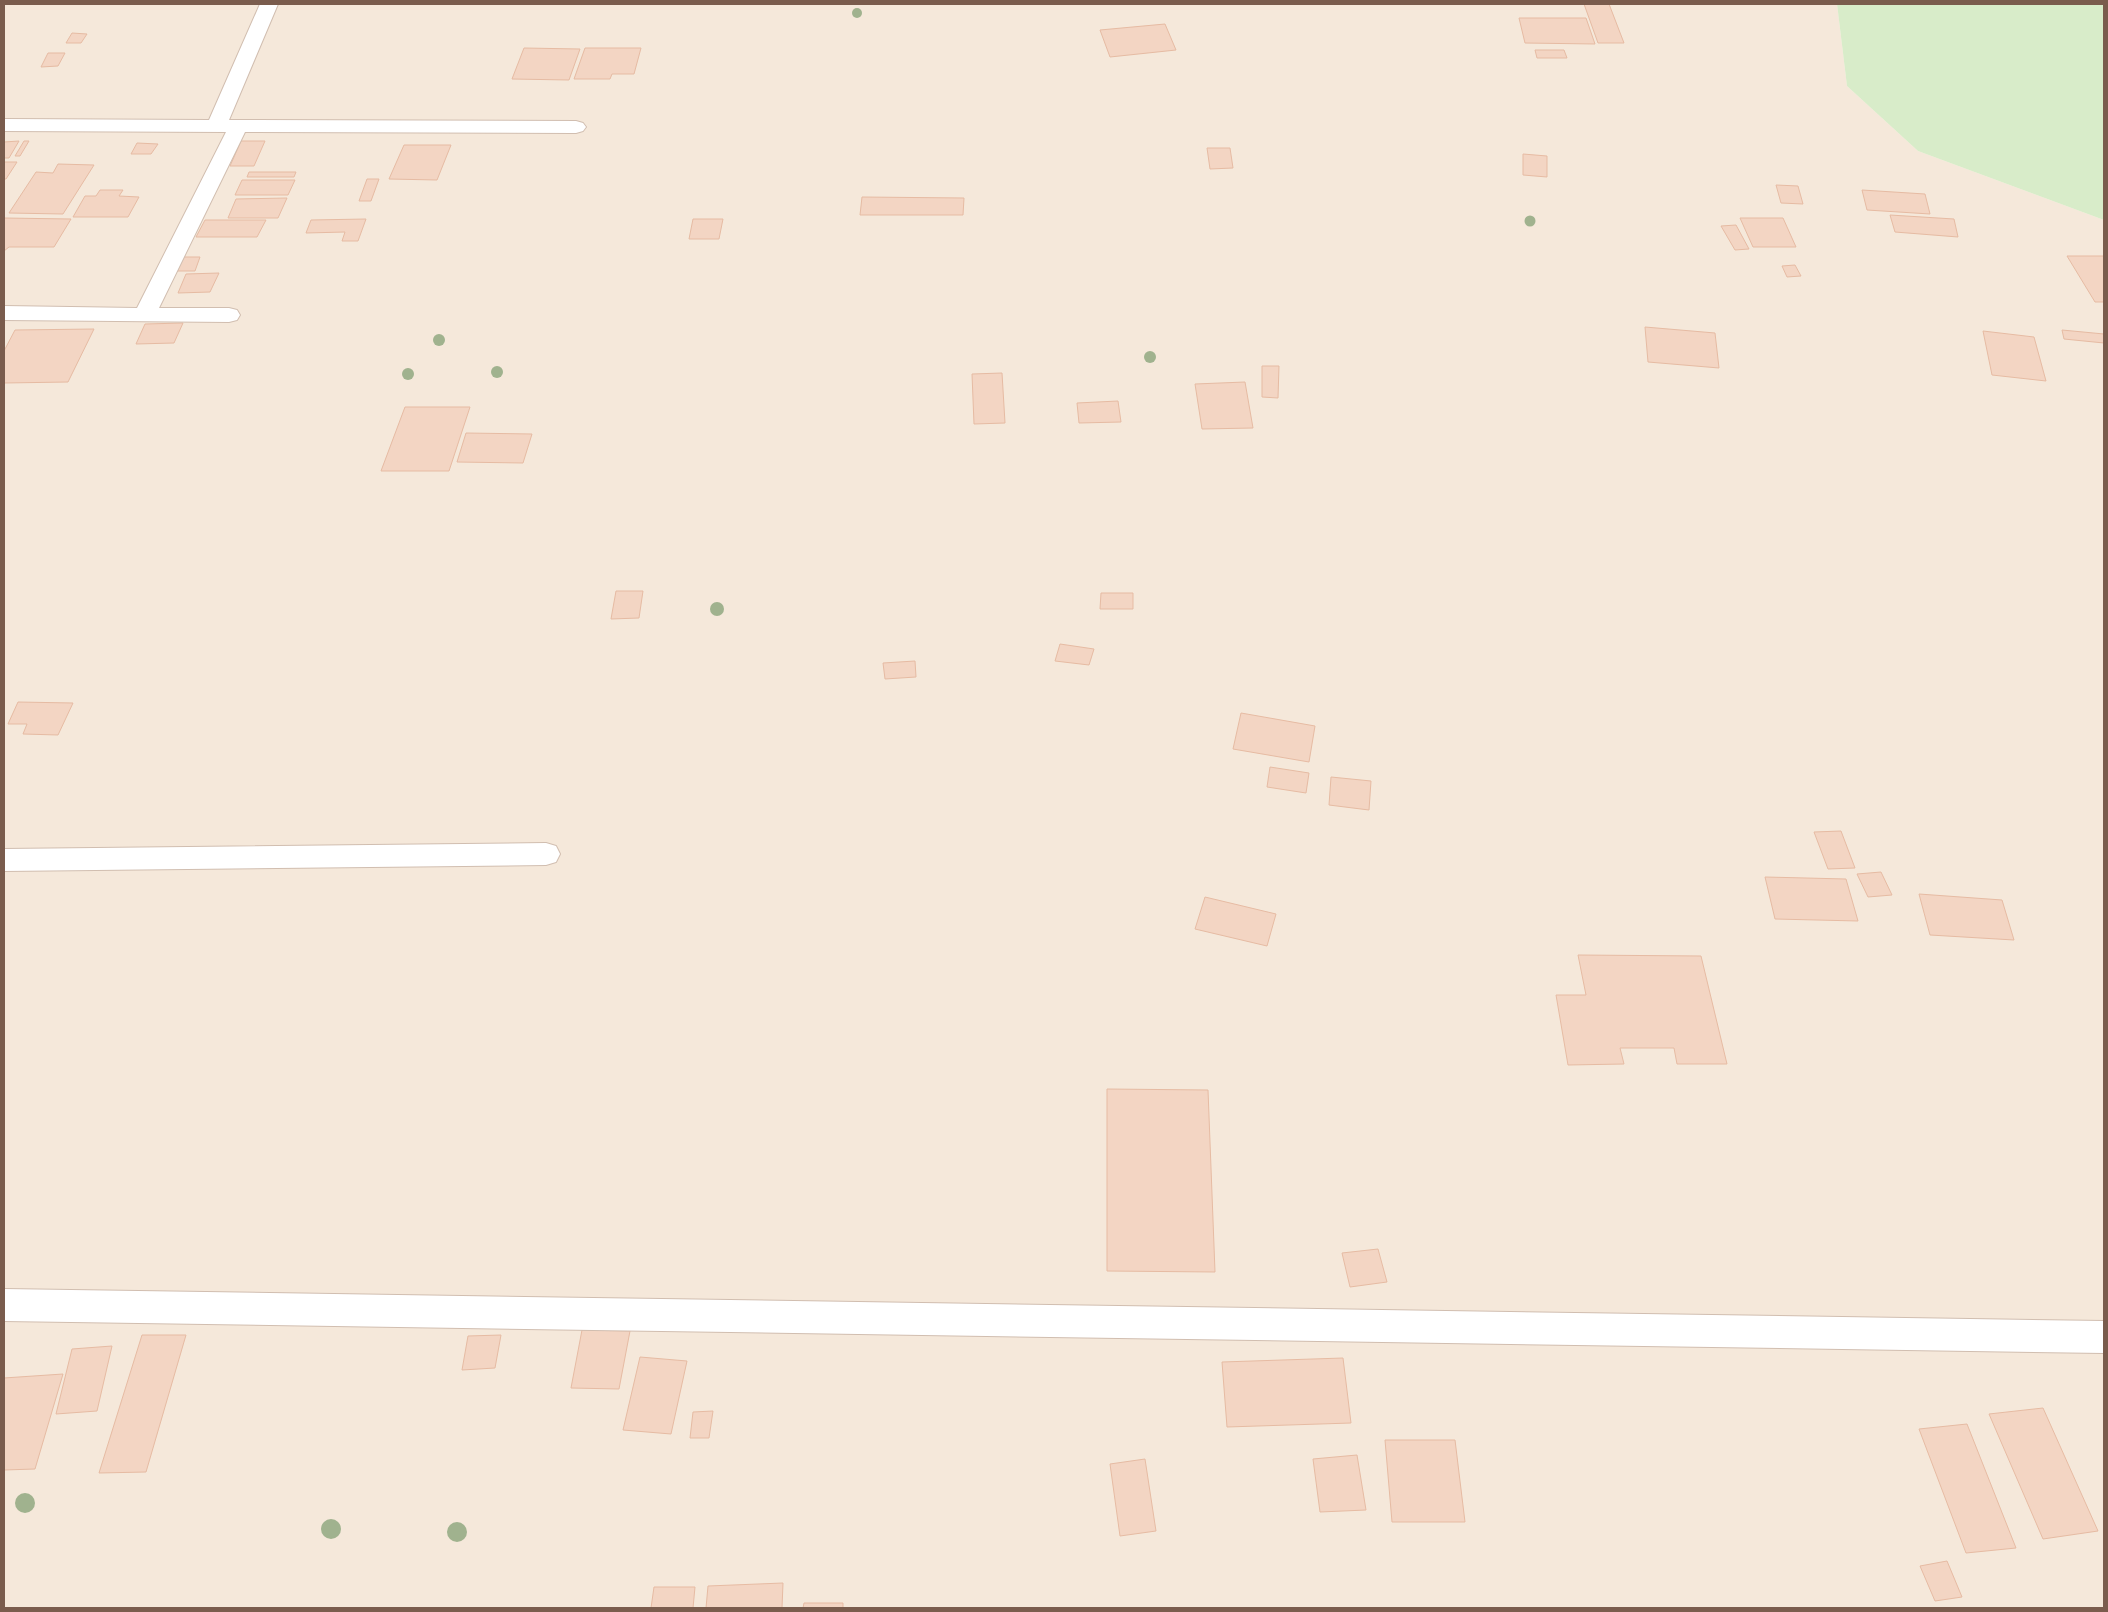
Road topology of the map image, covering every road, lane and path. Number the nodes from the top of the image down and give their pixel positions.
1 (270, 4) edge
2 (4, 125) edge
3 (576, 126) dead end
4 (216, 127) junction
5 (238, 127) junction
6 (4, 313) edge
7 (145, 314) junction
8 (229, 315) dead end
9 (546, 854) dead end
10 (4, 860) edge
11 (4, 1305) edge
12 (2104, 1337) edge

1 - 4 street
2 - 4 street
3 - 5 street
4 - 5 street
5 - 7 street
6 - 7 street
7 - 8 street
9 - 10 street
11 - 12 street

